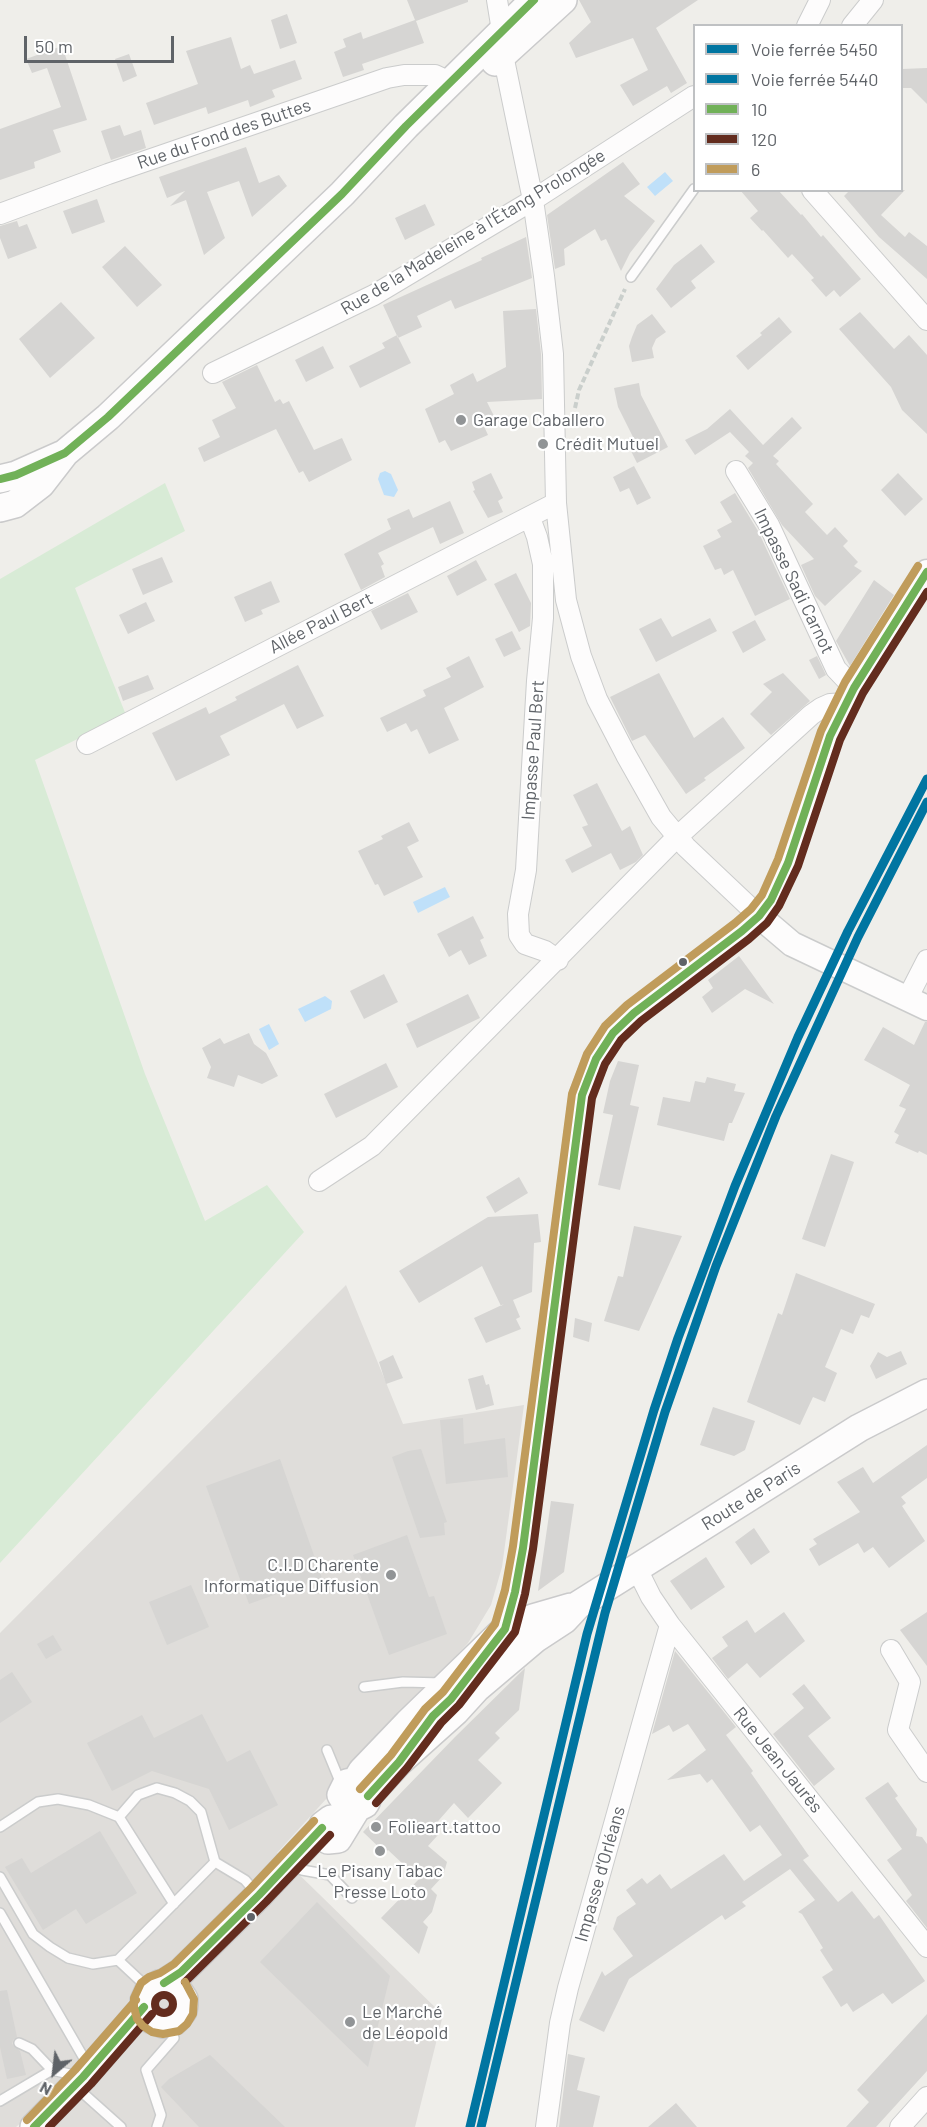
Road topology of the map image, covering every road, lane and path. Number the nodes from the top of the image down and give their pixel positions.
1 (497, 0) edge
2 (534, 0) edge
3 (563, 0) edge
4 (820, 0) edge
5 (873, 0) edge
6 (808, 24) edge
7 (854, 24) edge
8 (502, 43) junction
9 (450, 82) junction
10 (693, 97) edge
11 (693, 190) edge
12 (814, 192) edge
13 (342, 194) junction
14 (533, 200) junction
15 (0, 214) edge
16 (631, 277) joint
17 (927, 320) edge
18 (213, 373) dead end
19 (574, 413) dead end
20 (65, 453) junction
21 (736, 471) dead end
22 (0, 479) edge
23 (556, 503) junction
24 (0, 508) edge
25 (530, 518) junction
26 (927, 572) edge
27 (850, 695) junction
28 (87, 744) dead end
29 (682, 842) junction
30 (759, 916) junction
31 (558, 960) junction
32 (927, 960) edge
33 (917, 1003) edge
34 (319, 1180) dead end
35 (927, 1393) edge
36 (636, 1568) junction
37 (578, 1605) junction
38 (670, 1625) junction
39 (505, 1629) junction
40 (891, 1650) dead end
41 (448, 1683) junction
42 (364, 1687) dead end
43 (327, 1750) dead end
44 (399, 1762) junction
45 (927, 1772) edge
46 (343, 1809) junction
47 (119, 1817) junction
48 (0, 1827) edge
49 (215, 1862) junction
50 (302, 1870) junction
51 (0, 1877) edge
52 (352, 1898) dead end
53 (264, 1899) junction
54 (174, 1904) junction
55 (0, 1913) edge
56 (927, 1947) edge
57 (118, 1960) junction
58 (162, 2004) junction
59 (19, 2043) dead end
60 (52, 2070) junction
61 (88, 2080) junction
62 (927, 2097) edge
63 (0, 2101) edge
64 (34, 2127) edge
65 (53, 2127) edge
66 (121, 2127) edge
67 (157, 2127) edge
68 (546, 2127) edge
69 (900, 2127) edge

1 - 8 street
2 - 8 main road
3 - 8 main road
4 - 6 street
5 - 7 street
8 - 9 main road
8 - 13 main road
8 - 14 street
9 - 13 main road
9 - 15 street, Rue du Fond des Buttes
10 - 14 street, Rue de la Madeleine à l'Étang Prolongée
11 - 16 lane
12 - 17 street
13 - 20 main road
14 - 18 street, Rue de la Madeleine à l'Étang Prolongée
14 - 23 street
16 - 19 path
20 - 22 main road
20 - 24 main road
21 - 27 street, Impasse Sadi Carnot
23 - 25 street, Allée Paul Bert
23 - 29 street
25 - 28 street, Allée Paul Bert
25 - 31 street, Impasse Paul Bert
26 - 27 street
27 - 29 street
27 - 30 street
29 - 30 street
29 - 31 street
30 - 33 street
30 - 39 street
31 - 34 street
32 - 33 street
35 - 36 main road, Route de Paris
36 - 37 main road, Route de Paris
36 - 38 street, Rue Jean Jaurès
37 - 39 main road, Route de Paris
37 - 44 main road, Route de Paris
38 - 56 street, Rue Jean Jaurès
38 - 68 street, Impasse d'Orléans
39 - 41 main road, Route de Paris
39 - 44 street, Route de Paris
40 - 45 street
41 - 42 lane
41 - 46 main road, Route de Paris
43 - 46 lane
44 - 46 main road, Route de Paris
46 - 50 main road, Route de Paris
46 - 53 main road, Route de Paris
47 - 48 lane
47 - 49 lane
47 - 54 lane
49 - 53 lane
49 - 54 lane
50 - 52 lane
50 - 53 main road, Route de Paris
51 - 57 lane
53 - 58 main road, Route de Paris
54 - 57 lane
55 - 61 lane
57 - 58 lane
58 - 61 main road, Route de Paris
58 - 67 lane
59 - 60 lane
60 - 61 lane
60 - 63 lane
61 - 64 main road, Route de Paris
61 - 65 main road, Route de Paris
61 - 66 lane
62 - 69 street

